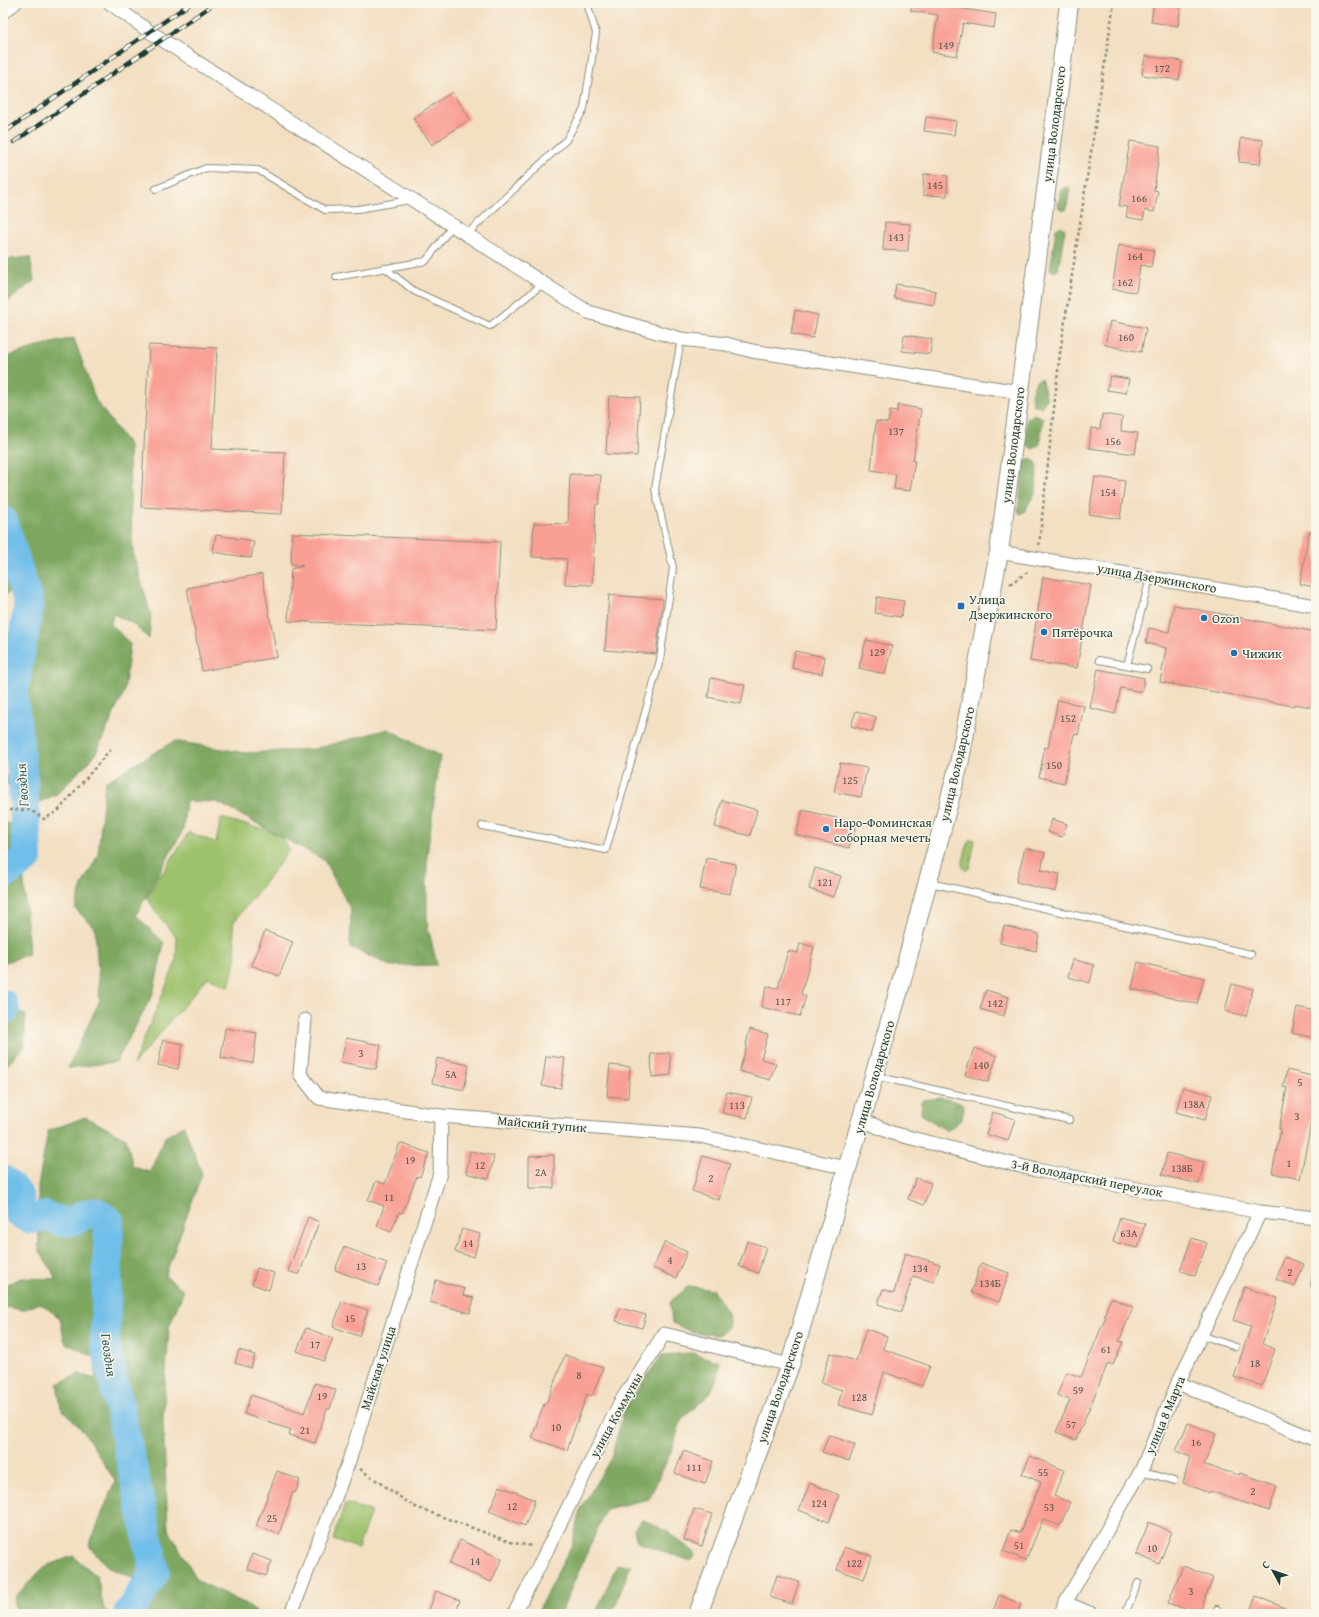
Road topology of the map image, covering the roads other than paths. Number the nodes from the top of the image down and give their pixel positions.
1 (15, 3) edge
2 (110, 3) edge
3 (131, 3) edge
4 (587, 3) edge
5 (1068, 3) edge
6 (3, 12) edge
7 (121, 12) junction
8 (156, 189) dead end
9 (413, 199) junction
10 (453, 225) junction
11 (467, 234) junction
12 (385, 268) junction
13 (336, 277) dead end
14 (544, 284) junction
15 (681, 339) junction
16 (1020, 392) junction
17 (999, 552) junction
18 (1150, 577) junction
19 (1316, 606) edge
20 (1099, 660) dead end
21 (1128, 665) junction
22 (1147, 669) dead end
23 (482, 826) dead end
24 (928, 882) junction
25 (1251, 954) dead end
26 (305, 1020) dead end
27 (874, 1076) junction
28 (441, 1116) junction
29 (862, 1120) junction
30 (1069, 1120) dead end
31 (847, 1168) junction
32 (1260, 1212) junction
33 (1316, 1218) edge
34 (1316, 1276) edge
35 (1314, 1284) dead end
36 (1201, 1335) junction
37 (1236, 1347) dead end
38 (790, 1365) junction
39 (1178, 1383) junction
40 (1316, 1440) edge
41 (1141, 1471) junction
42 (1174, 1481) dead end
43 (1138, 1583) dead end
44 (1063, 1609) edge
45 (291, 1614) edge
46 (514, 1614) edge
47 (698, 1614) edge
48 (1092, 1614) edge
49 (1125, 1614) edge

1 - 6 street
2 - 7 street
3 - 7 lane
4 - 11 lane
5 - 16 main road, улица Володарского
7 - 9 street
8 - 9 lane
9 - 10 street
10 - 11 street
10 - 12 lane
11 - 14 street
12 - 13 lane
12 - 14 lane
14 - 15 street
15 - 16 street
15 - 23 lane
16 - 17 main road, улица Володарского
17 - 18 street, улица Дзержинского
17 - 24 main road, улица Володарского
18 - 19 street, улица Дзержинского
18 - 21 lane
20 - 21 lane
21 - 22 lane
24 - 25 lane
24 - 27 main road, улица Володарского
26 - 28 street, Майский тупик
27 - 29 main road, улица Володарского
27 - 30 lane
28 - 31 street, Майский тупик
28 - 45 street, Майская улица
29 - 31 main road, улица Володарского
29 - 32 street, 3-й Володарский переулок
31 - 38 main road, улица Володарского
32 - 33 street, 3-й Володарский переулок
32 - 36 street, улица 8 Марта
34 - 35 lane
36 - 37 lane
36 - 39 street, улица 8 Марта
38 - 46 street, улица Коммуны
38 - 47 main road, улица Володарского
39 - 40 street
39 - 41 street, улица 8 Марта
41 - 42 lane
41 - 44 street, улица 8 Марта
43 - 49 lane
44 - 48 street

